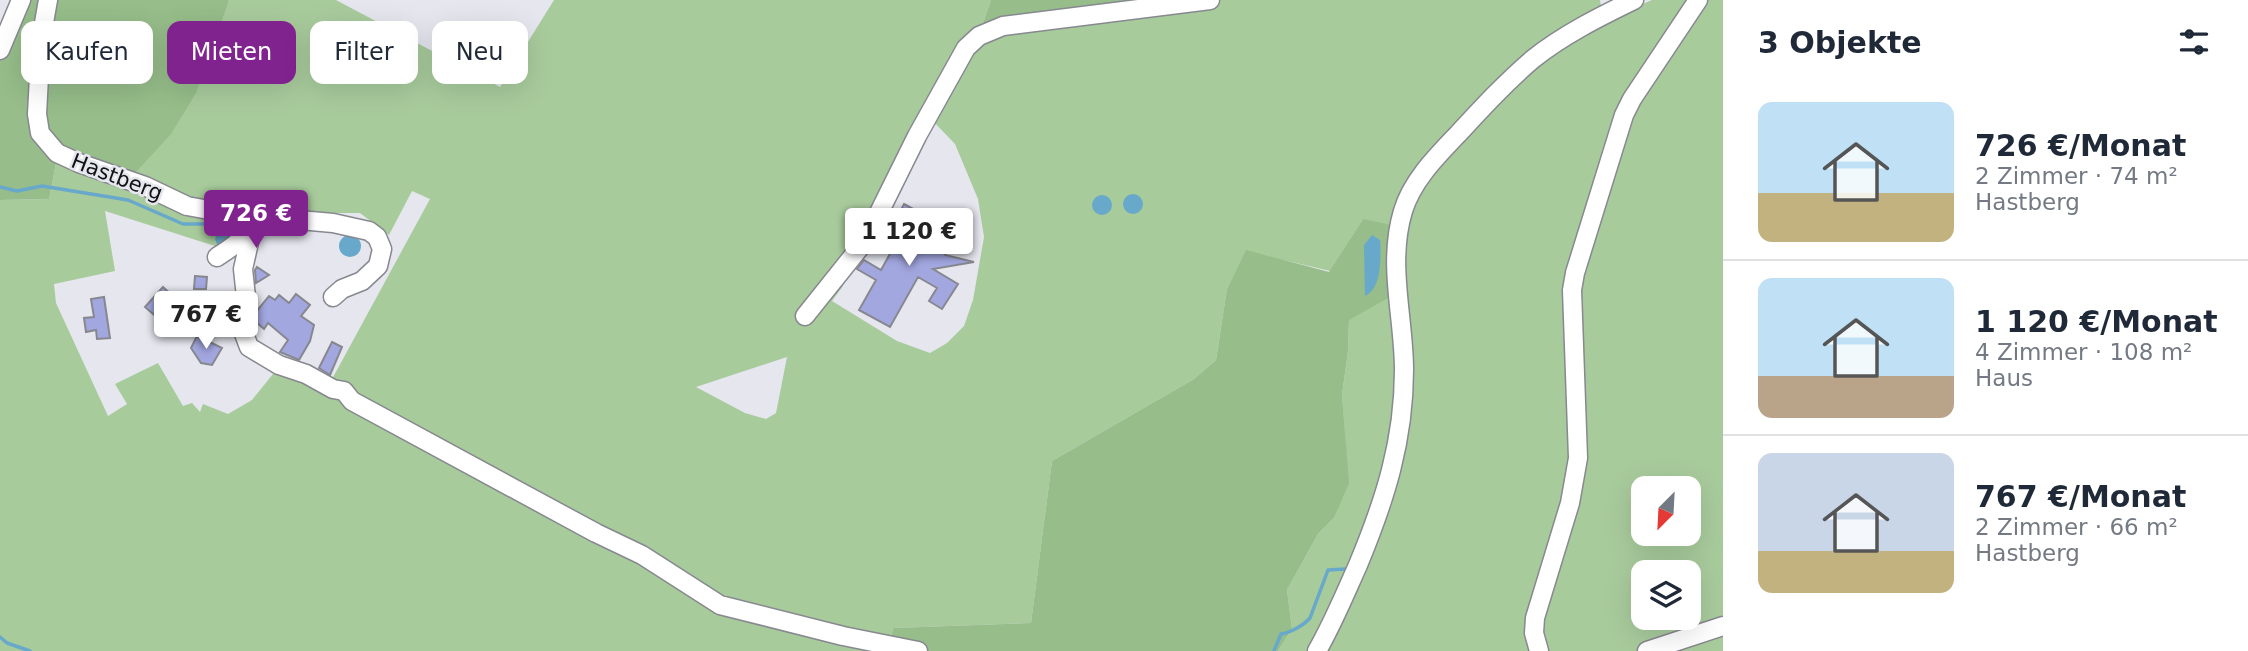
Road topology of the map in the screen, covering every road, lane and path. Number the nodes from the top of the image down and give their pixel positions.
1 (21, 0) edge
2 (48, 0) edge
3 (1210, 0) edge
4 (1634, 0) edge
5 (1698, 0) edge
6 (0, 50) edge
7 (250, 223) junction
8 (217, 257) dead end
9 (333, 297) dead end
10 (805, 316) dead end
11 (1723, 626) edge
12 (918, 651) edge
13 (1317, 651) edge
14 (1539, 651) edge
15 (1647, 651) edge

1 - 6 street
2 - 7 street, Hastberg
3 - 10 street
4 - 13 street
5 - 14 street
7 - 8 street
7 - 9 street, Hastberg
7 - 12 street
11 - 15 street

